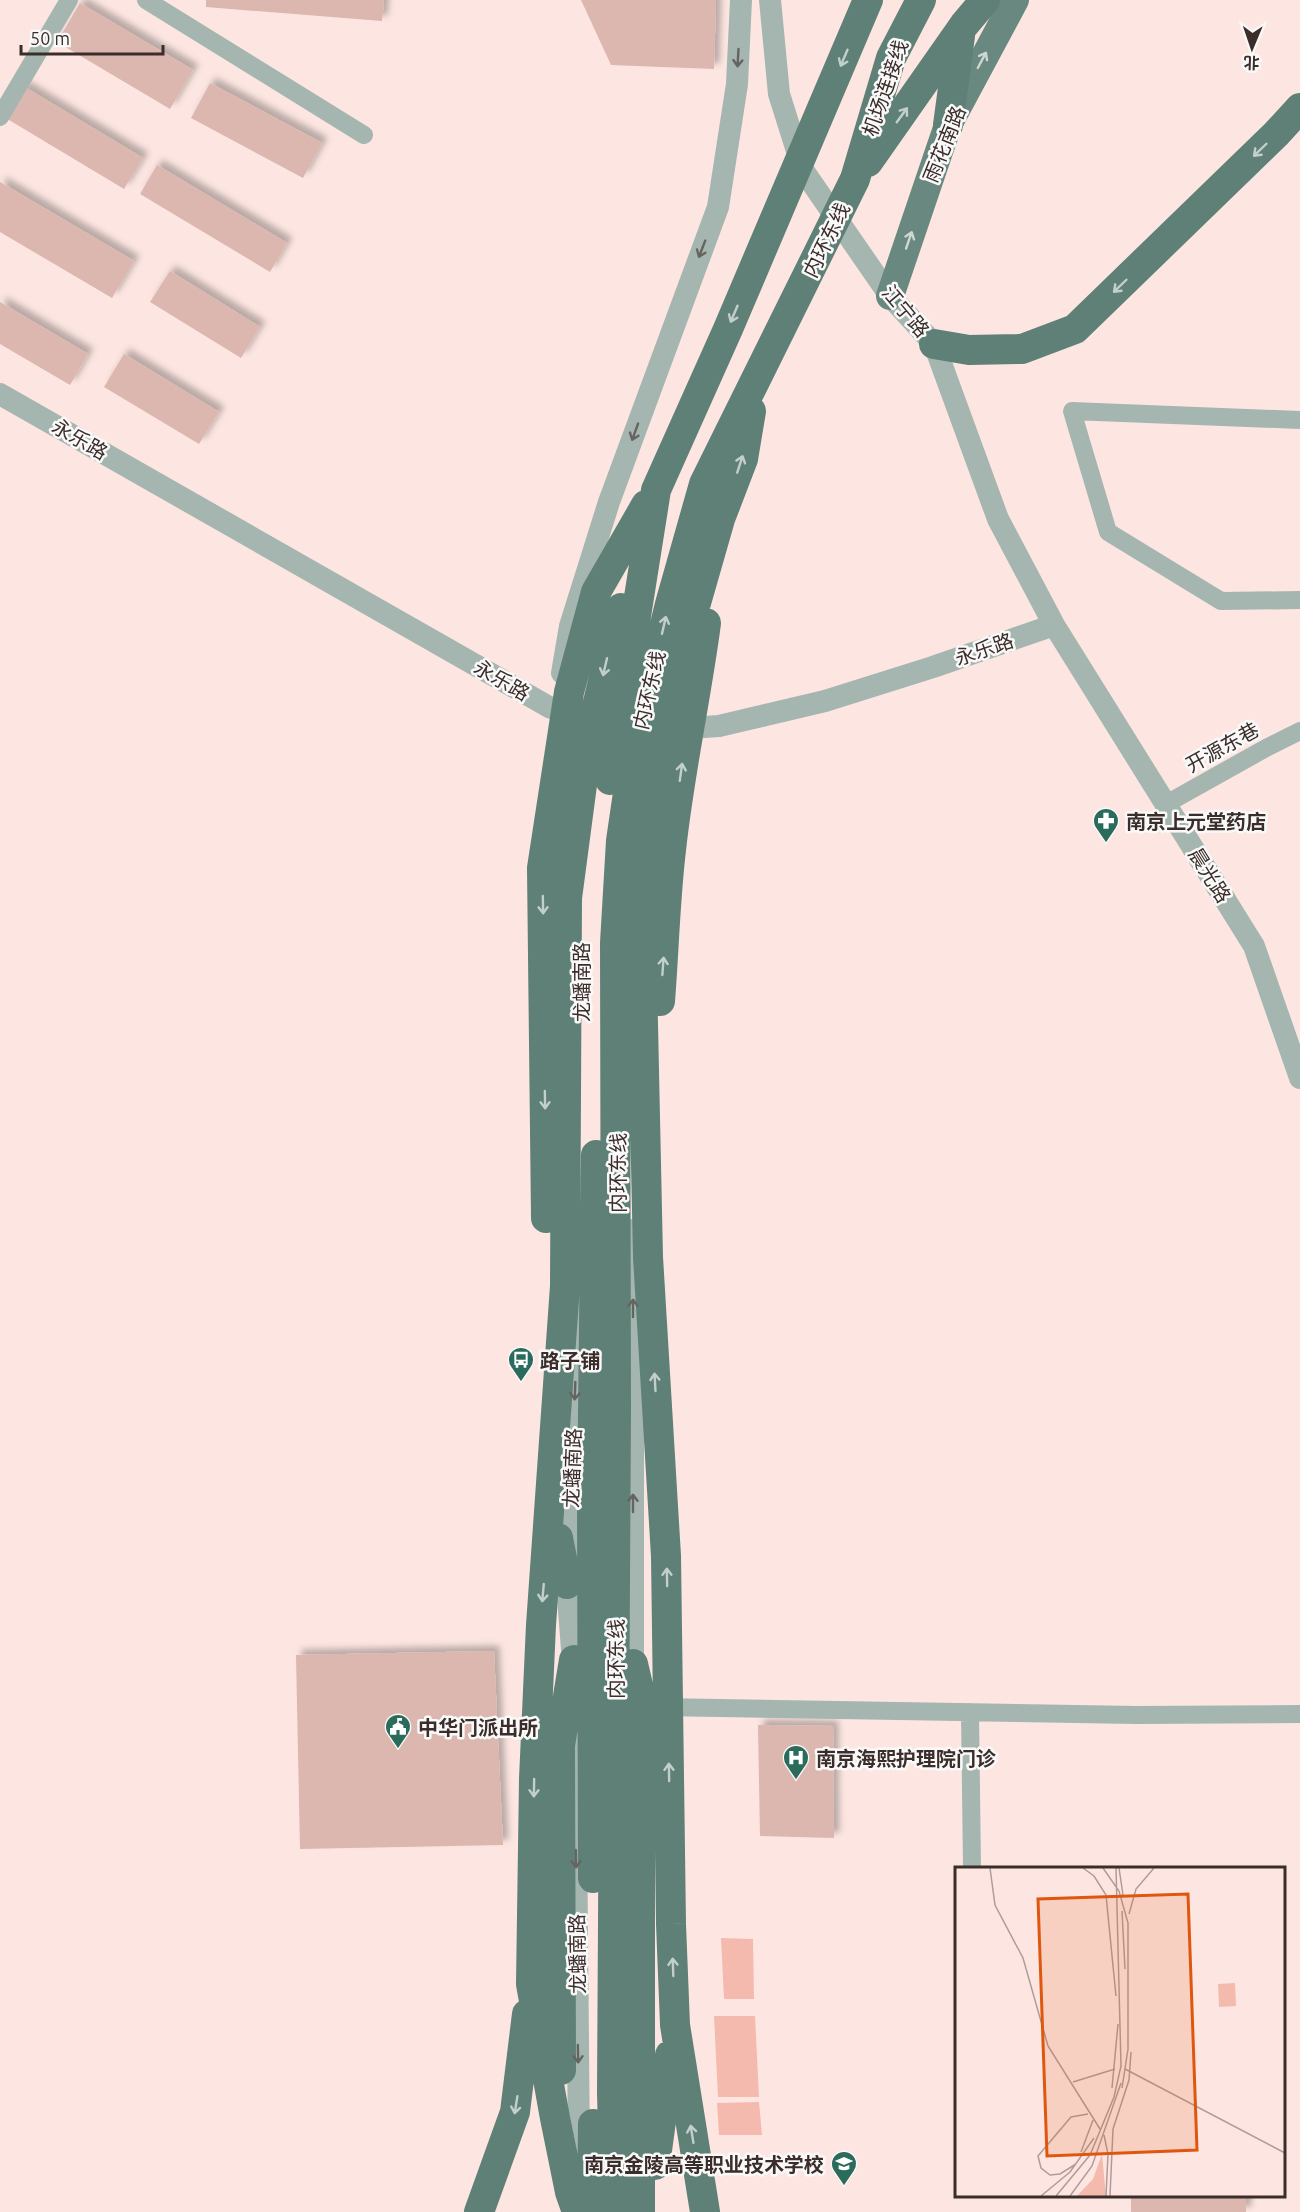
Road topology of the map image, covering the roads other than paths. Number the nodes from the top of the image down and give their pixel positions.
1 (69, 0) edge
2 (146, 0) edge
3 (741, 0) edge
4 (770, 0) edge
5 (921, 0) edge
6 (971, 0) edge
7 (985, 0) edge
8 (1015, 0) edge
9 (868, 1) edge
10 (1300, 108) edge
11 (0, 117) edge
12 (948, 125) junction
13 (364, 135) dead end
14 (855, 179) junction
15 (890, 296) junction
16 (934, 344) junction
17 (756, 382) junction
18 (0, 394) edge
19 (1300, 420) edge
20 (656, 490) junction
21 (720, 519) junction
22 (1300, 600) edge
23 (1054, 625) junction
24 (604, 726) junction
25 (652, 731) junction
26 (1300, 731) edge
27 (1166, 804) junction
28 (542, 868) junction
29 (1300, 1078) edge
30 (633, 1160) junction
31 (567, 1584) junction
32 (574, 1660) junction
33 (633, 1664) junction
34 (643, 1707) junction
35 (970, 1712) junction
36 (1300, 1714) edge
37 (972, 1867) edge
38 (531, 1984) junction
39 (675, 2025) junction
40 (479, 2212) edge
41 (565, 2212) edge
42 (578, 2212) edge
43 (592, 2212) edge
44 (615, 2212) edge
45 (624, 2212) edge
46 (640, 2212) edge
47 (705, 2212) edge

1 - 11 street
2 - 13 street
3 -> 28 street
4 - 15 street, 江宁路
5 - 14 highway, 机场连接线
6 - 12 highway
14 -> 7 highway
12 -> 8 main road, 雨花南路
9 -> 20 highway, 内环东线
10 -> 16 highway
15 -> 12 main road, 雨花南路
14 - 17 highway, 内环东线
15 - 16 street, 江宁路
16 - 23 street, 江宁路
21 -> 17 highway
44 -> 17 highway, 内环东线
18 - 24 street, 永乐路
19 - 22 street
20 - 28 highway
20 -> 38 highway
20 - 43 highway, 内环东线
30 -> 21 highway
39 -> 21 highway
23 - 25 street, 永乐路
23 - 27 street, 晨光路
24 - 25 street, 永乐路
24 -> 31 street, 龙蟠南路
25 - 30 street
26 - 27 street, 开源东巷
27 - 29 street, 晨光路
28 -> 31 highway
33 -> 30 street
31 - 32 street, 龙蟠南路
32 - 41 highway
32 -> 42 street, 龙蟠南路
33 - 34 highway
33 - 45 street
34 - 35 street
34 - 46 highway
35 - 36 street
35 - 37 street
38 -> 40 highway
38 - 42 highway
39 - 46 highway
47 -> 39 highway

